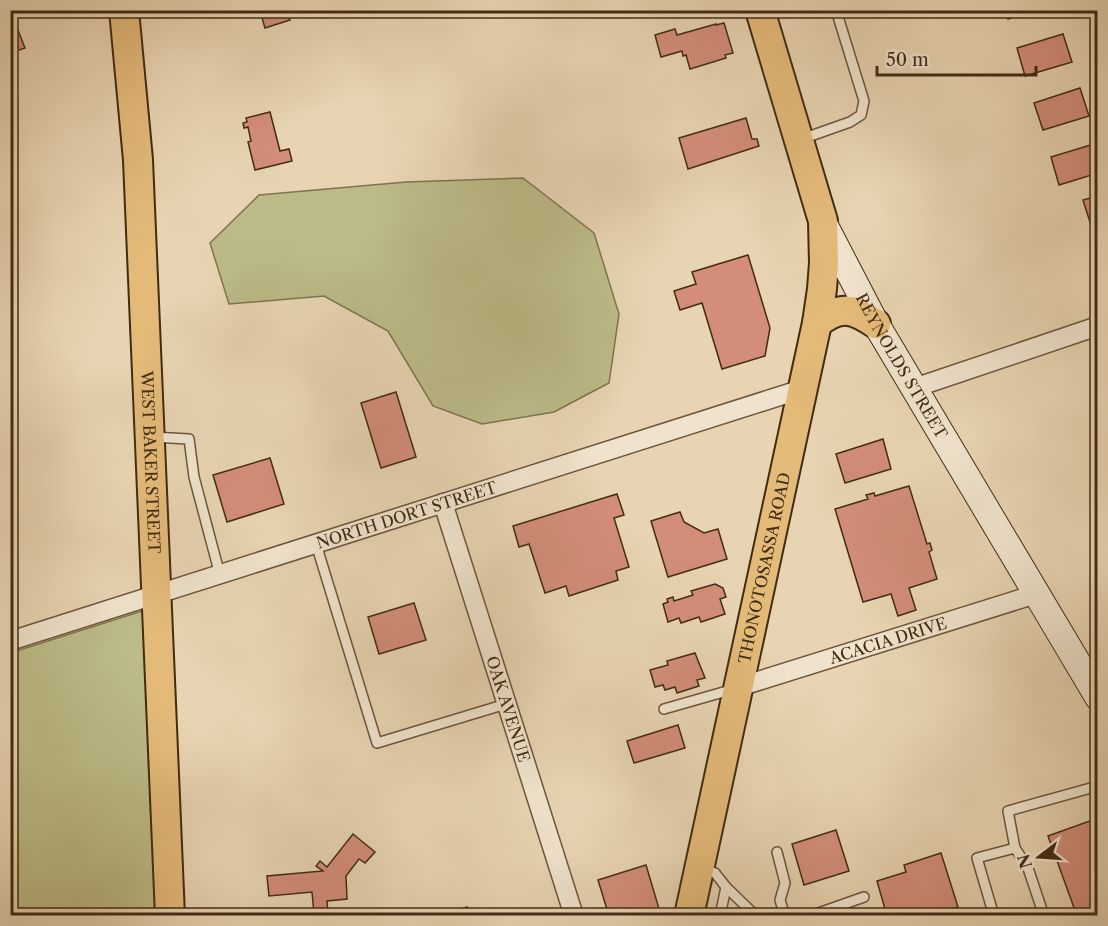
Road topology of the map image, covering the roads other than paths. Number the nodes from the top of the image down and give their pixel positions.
1 (124, 10) edge
2 (760, 10) edge
3 (836, 10) edge
4 (800, 140) junction
5 (823, 221) junction
6 (817, 323) junction
7 (876, 324) junction
8 (1098, 326) edge
9 (914, 388) junction
10 (802, 389) junction
11 (150, 437) junction
12 (442, 503) junction
13 (315, 544) junction
14 (220, 575) junction
15 (1036, 594) junction
16 (157, 595) junction
17 (10, 641) edge
18 (739, 687) junction
19 (1098, 697) edge
20 (506, 704) junction
21 (664, 709) dead end
22 (1098, 786) edge
23 (1015, 848) junction
24 (777, 852) dead end
25 (700, 867) junction
26 (726, 887) junction
27 (864, 897) dead end
28 (170, 915) edge
29 (574, 915) edge
30 (689, 915) edge
31 (720, 915) edge
32 (756, 915) edge
33 (785, 915) edge
34 (810, 915) edge
35 (994, 915) edge
36 (1044, 915) edge

1 - 11 main road, WEST BAKER STREET
2 - 4 main road, REYNOLDS STREET
3 - 4 lane
4 - 5 main road, REYNOLDS STREET
5 - 6 main road, THONOTOSASSA ROAD
5 - 7 main road, REYNOLDS STREET
6 - 7 main road
6 - 10 main road, THONOTOSASSA ROAD
7 - 9 main road, REYNOLDS STREET
8 - 9 street
9 - 15 main road, REYNOLDS STREET
10 - 12 street, NORTH DORT STREET
10 - 18 main road, THONOTOSASSA ROAD
11 - 14 lane
11 - 16 main road, WEST BAKER STREET
12 - 13 street, NORTH DORT STREET
12 - 20 street, OAK AVENUE
13 - 14 street, NORTH DORT STREET
13 - 20 lane
14 - 16 street, NORTH DORT STREET
15 - 18 street, ACACIA DRIVE
15 - 19 main road, REYNOLDS STREET
16 - 17 street, NORTH DORT STREET
16 - 28 main road, WEST BAKER STREET
18 - 21 lane
18 - 25 main road, THONOTOSASSA ROAD
20 - 29 street, OAK AVENUE
22 - 23 lane
23 - 35 lane
23 - 36 lane
24 - 33 lane
25 - 26 lane
25 - 30 main road, THONOTOSASSA ROAD
26 - 31 lane
26 - 32 lane
27 - 34 lane

